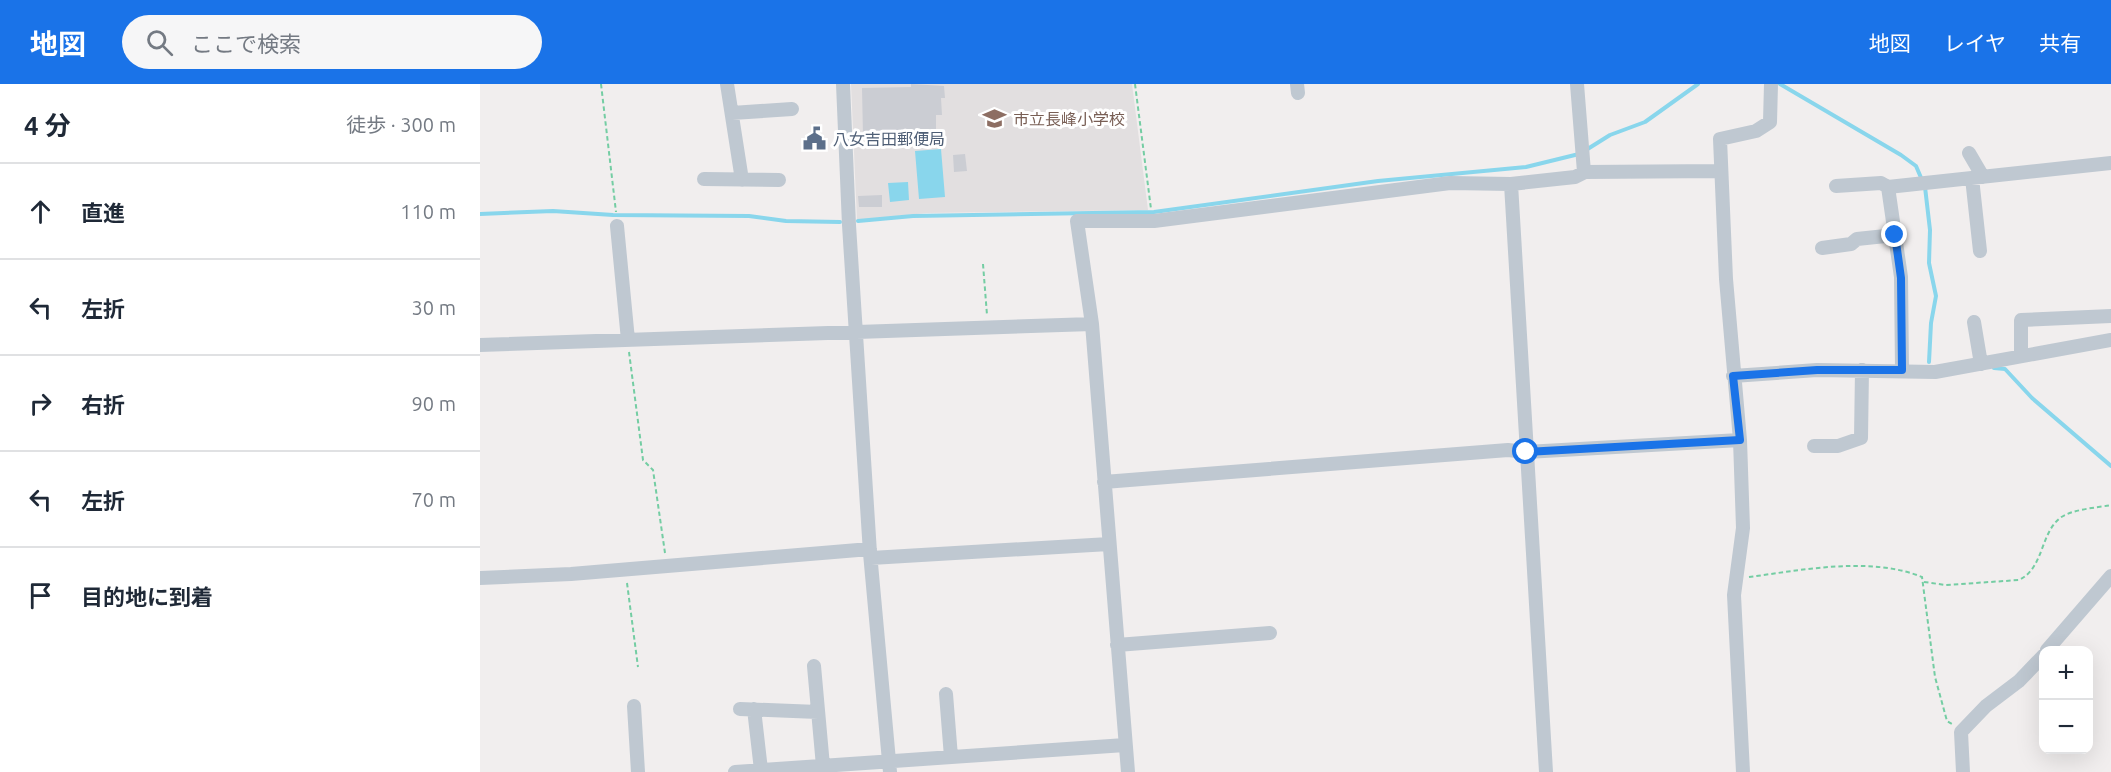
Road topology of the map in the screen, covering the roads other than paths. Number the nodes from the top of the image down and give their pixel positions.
1 (727, 84) edge
2 (843, 84) edge
3 (1577, 84) edge
4 (1771, 84) edge
5 (792, 109) dead end
6 (732, 113) junction
7 (1969, 153) dead end
8 (2111, 163) edge
9 (1721, 171) junction
10 (1584, 172) junction
11 (1977, 177) junction
12 (704, 179) dead end
13 (742, 180) junction
14 (779, 180) dead end
15 (1511, 184) junction
16 (1836, 186) dead end
17 (1888, 187) junction
18 (617, 226) road end
19 (1895, 235) junction
20 (1822, 248) dead end
21 (1980, 251) dead end
22 (2111, 316) edge
23 (1974, 322) dead end
24 (1092, 324) junction
25 (855, 333) junction
26 (628, 340) junction
27 (2111, 340) edge
28 (480, 345) edge
29 (2021, 356) junction
30 (1981, 364) junction
31 (1862, 370) junction
32 (1902, 370) junction
33 (1733, 376) junction
34 (1740, 440) junction
35 (1814, 446) dead end
36 (1526, 452) junction
37 (1104, 482) junction
38 (1109, 544) junction
39 (870, 553) junction
40 (2111, 576) edge
41 (480, 578) edge
42 (1270, 633) dead end
43 (1118, 645) junction
44 (2051, 646) edge
45 (2039, 659) edge
46 (814, 666) dead end
47 (946, 694) dead end
48 (634, 706) dead end
49 (740, 709) dead end
50 (754, 709) junction
51 (818, 712) junction
52 (1125, 745) junction
53 (951, 758) junction
54 (823, 766) junction
55 (890, 767) edge
56 (761, 770) junction
57 (792, 770) edge
58 (638, 772) edge
59 (735, 772) edge
60 (1128, 772) edge
61 (1546, 772) edge
62 (1743, 772) edge
63 (1964, 772) edge

1 - 6 street
2 - 25 street
3 - 10 street
4 - 9 street
5 - 6 street
6 - 13 street
7 - 11 street
8 - 11 street
9 - 10 street
9 - 33 street
10 - 15 street
11 - 17 street
11 - 21 street
12 - 13 street
13 - 14 street
15 - 24 street
15 - 36 street
16 - 17 street
17 - 19 street
18 - 26 street
19 - 20 street
19 - 32 street
22 - 29 street
23 - 30 street
24 - 25 street
24 - 37 street
25 - 26 street
25 - 39 street
26 - 28 street
27 - 29 street
29 - 30 street
30 - 32 street
31 - 32 street
31 - 33 street
31 - 35 street
33 - 34 street
34 - 36 street
34 - 62 street
36 - 37 street
36 - 61 street
37 - 38 street
38 - 39 street
38 - 43 street
39 - 41 street
39 - 55 street
40 - 44 street
42 - 43 street
43 - 52 street
45 - 63 street
46 - 51 street
47 - 53 street
48 - 58 street
49 - 50 street
50 - 51 street
50 - 56 street
51 - 54 street
52 - 53 street
52 - 60 street
53 - 55 street
54 - 55 street
54 - 57 street
56 - 57 street
56 - 59 street

